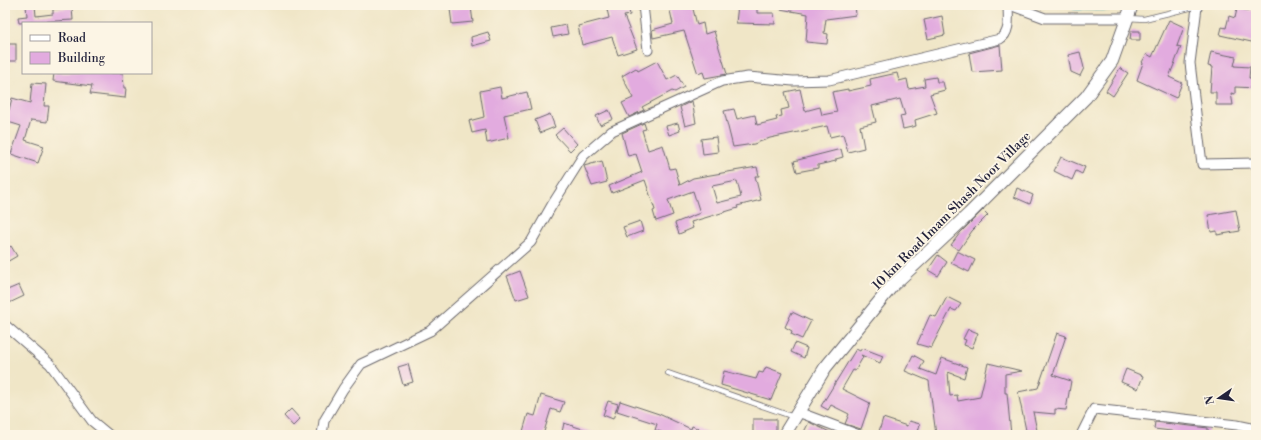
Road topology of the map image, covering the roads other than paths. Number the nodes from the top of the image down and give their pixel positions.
1 (643, 5) edge
2 (1010, 5) edge
3 (1132, 5) edge
4 (1199, 6) edge
5 (1127, 18) junction
6 (648, 50) dead end
7 (1256, 163) edge
8 (5, 325) edge
9 (668, 373) dead end
10 (796, 414) junction
11 (1256, 429) edge
12 (109, 435) edge
13 (322, 435) edge
14 (784, 435) edge
15 (859, 435) edge
16 (1081, 435) edge

1 - 6 street
2 - 5 street
2 - 13 street
3 - 5 street, 10 km Road Imam Shash Noor Village
4 - 5 lane
4 - 7 street
5 - 10 street, 10 km Road Imam Shash Noor Village
8 - 12 street
9 - 10 lane
10 - 14 street, 10 km Road Imam Shash Noor Village
10 - 15 street
11 - 16 street

